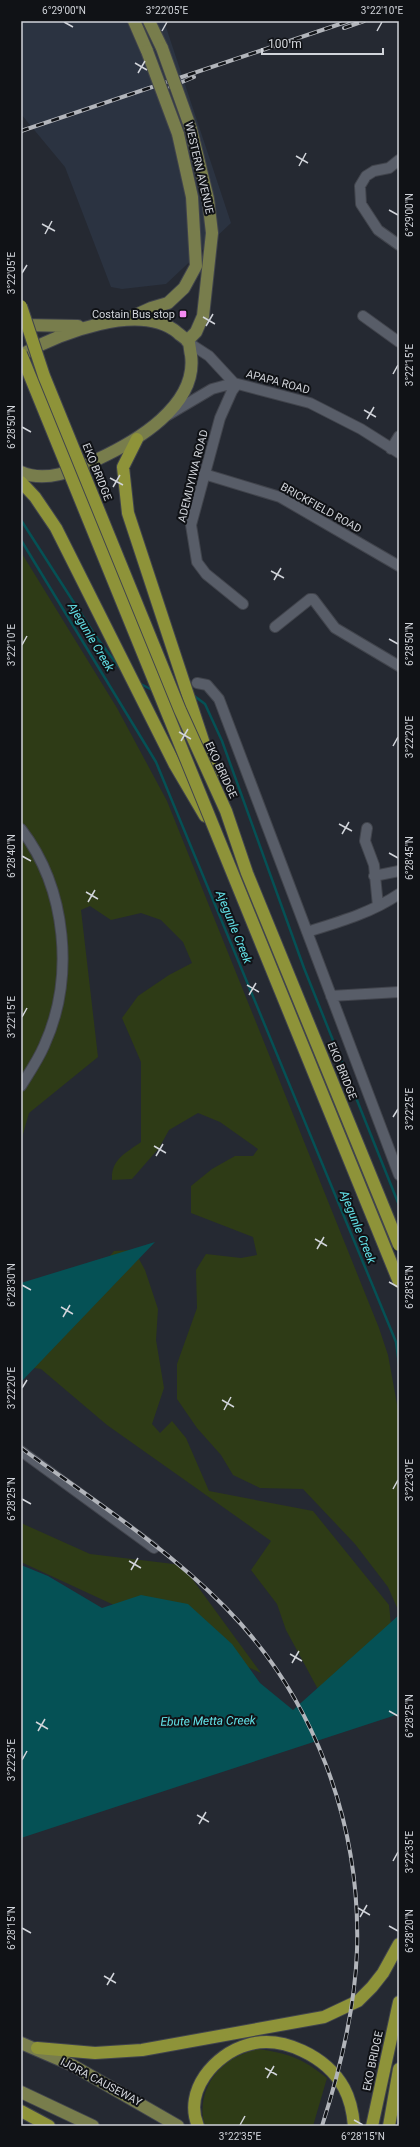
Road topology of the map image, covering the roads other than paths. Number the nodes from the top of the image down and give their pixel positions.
1 (134, 21) edge
2 (149, 21) edge
3 (399, 160) edge
4 (399, 245) edge
5 (21, 306) edge
6 (363, 316) dead end
7 (122, 321) junction
8 (21, 326) edge
9 (93, 326) junction
10 (188, 342) junction
11 (399, 342) edge
12 (21, 354) edge
13 (235, 383) junction
14 (166, 417) junction
15 (399, 436) edge
16 (137, 439) junction
17 (395, 451) edge
18 (21, 472) edge
19 (204, 474) junction
20 (21, 482) edge
21 (399, 566) edge
22 (243, 604) dead end
23 (275, 627) dead end
24 (399, 666) edge
25 (197, 683) dead end
26 (226, 811) junction
27 (367, 828) dead end
28 (21, 830) edge
29 (220, 842) junction
30 (399, 871) edge
31 (374, 876) junction
32 (399, 894) edge
33 (378, 906) junction
34 (307, 932) junction
35 (399, 992) edge
36 (331, 996) junction
37 (21, 1086) edge
38 (399, 1174) edge
39 (399, 1245) edge
40 (399, 1282) edge
41 (21, 1452) edge
42 (154, 1548) dead end
43 (399, 1944) edge
44 (399, 2002) edge
45 (21, 2043) edge
46 (37, 2048) junction
47 (399, 2069) edge
48 (21, 2092) edge
49 (21, 2111) edge
50 (399, 2118) edge
51 (49, 2126) edge
52 (93, 2126) edge
53 (178, 2126) edge
54 (198, 2126) edge
55 (354, 2126) edge
56 (372, 2126) edge
57 (389, 2126) edge
58 (395, 2126) edge

1 - 7 main road, WESTERN AVENUE, bridge
2 - 10 main road, WESTERN AVENUE, bridge
3 - 4 street
5 - 26 highway, EKO BRIDGE, bridge
6 - 11 street
7 - 9 main road
7 - 10 main road
8 - 9 main road
9 - 12 main road
10 - 13 street, APAPA ROAD
10 - 14 main road
12 - 29 highway, bridge
13 - 14 street, APAPA ROAD
13 - 17 street, APAPA ROAD
13 - 19 street, ADEMUYIWA ROAD
14 - 16 main road
15 - 17 street
16 - 18 main road
16 - 26 highway, bridge
19 - 21 street, BRICKFIELD ROAD
19 - 22 street, ADEMUYIWA ROAD
20 - 29 highway, bridge
23 - 24 street
25 - 34 street
26 - 39 highway, EKO BRIDGE, bridge
27 - 31 street
28 - 37 street
29 - 40 highway, bridge
30 - 31 street
31 - 33 street
32 - 33 street
33 - 34 street
34 - 36 street
35 - 36 street
36 - 38 street
41 - 42 street
43 - 46 highway
44 - 56 highway, EKO BRIDGE
45 - 46 main road, IJORA CAUSEWAY
46 - 53 main road, IJORA CAUSEWAY
47 - 57 highway
48 - 52 main road
49 - 51 highway
50 - 58 highway
54 - 55 highway

